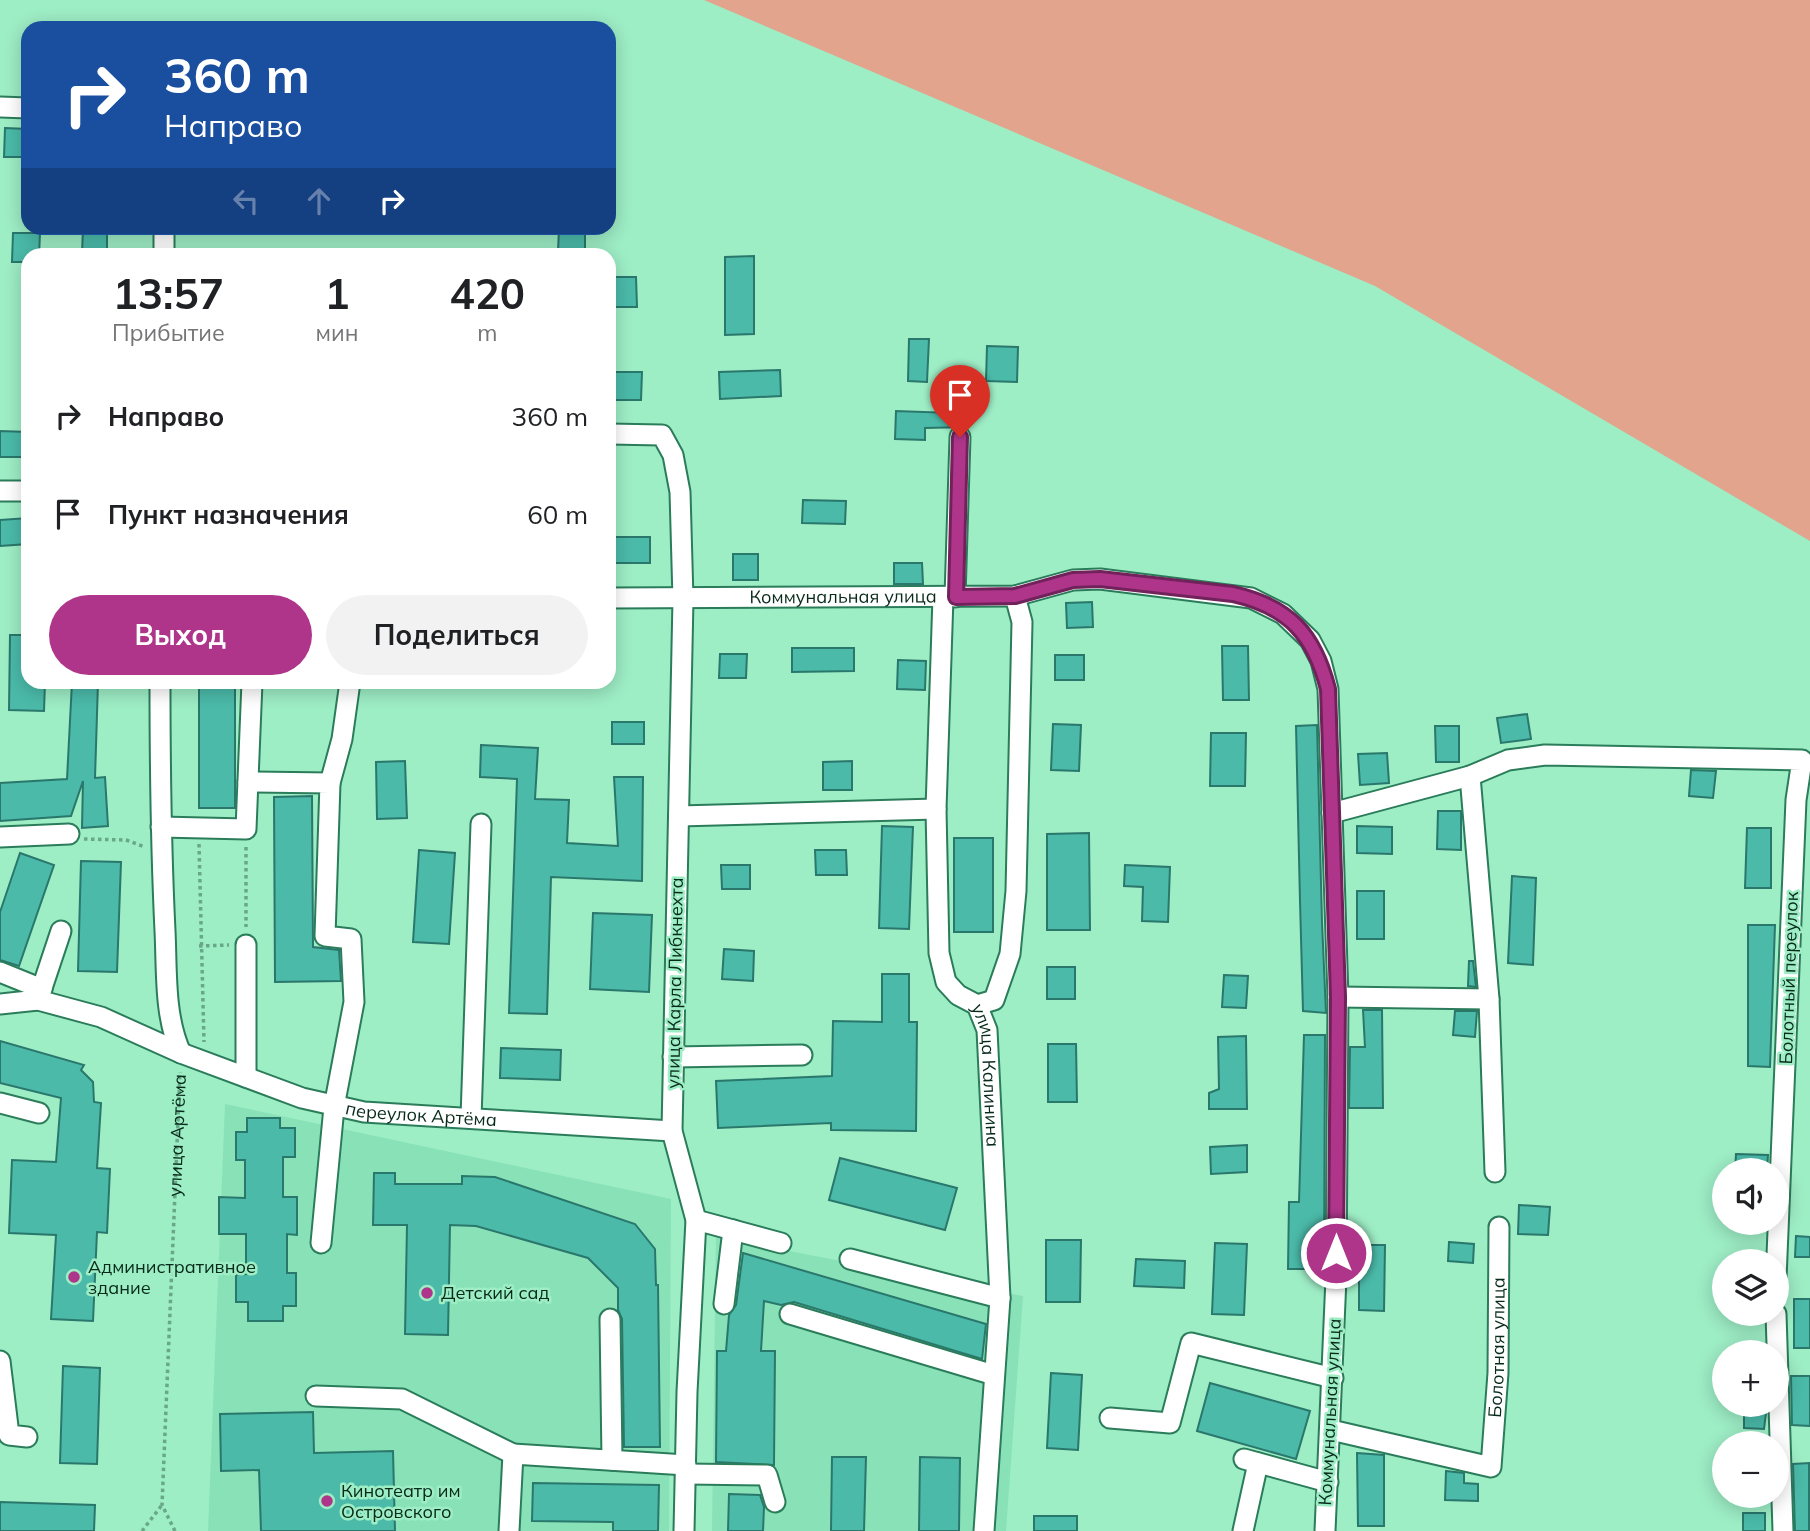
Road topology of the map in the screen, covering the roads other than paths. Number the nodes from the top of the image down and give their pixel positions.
1 (0, 107) edge
2 (21, 108) edge
3 (616, 433) edge
4 (960, 437) dead end
5 (0, 491) edge
6 (21, 491) edge
7 (1015, 596) junction
8 (949, 597) junction
9 (616, 598) edge
10 (683, 599) junction
11 (160, 689) edge
12 (252, 689) edge
13 (349, 689) edge
14 (1806, 761) edge
15 (1470, 776) junction
16 (248, 782) junction
17 (330, 783) junction
18 (936, 809) junction
19 (1332, 813) junction
20 (679, 816) junction
21 (481, 824) dead end
22 (160, 827) junction
23 (69, 834) road end
24 (0, 837) edge
25 (61, 931) dead end
26 (246, 945) road end
27 (0, 972) edge
28 (40, 994) junction
29 (1338, 997) junction
30 (1489, 999) junction
31 (0, 1004) edge
32 (977, 1005) junction
33 (181, 1053) junction
34 (802, 1055) dead end
35 (673, 1057) junction
36 (246, 1077) junction
37 (0, 1102) edge
38 (334, 1107) junction
39 (39, 1113) dead end
40 (471, 1118) junction
41 (672, 1130) junction
42 (1495, 1172) dead end
43 (696, 1220) junction
44 (1499, 1227) dead end
45 (733, 1230) junction
46 (781, 1242) dead end
47 (321, 1243) dead end
48 (1777, 1249) edge
49 (850, 1259) dead end
50 (1000, 1298) junction
51 (724, 1304) dead end
52 (790, 1314) dead end
53 (610, 1319) dead end
54 (1776, 1326) edge
55 (0, 1361) edge
56 (995, 1375) junction
57 (1333, 1378) junction
58 (316, 1396) dead end
59 (1110, 1418) dead end
60 (1331, 1430) junction
61 (27, 1437) dead end
62 (513, 1454) junction
63 (612, 1460) junction
64 (685, 1469) junction
65 (1328, 1482) junction
66 (775, 1502) dead end
67 (509, 1531) edge
68 (684, 1531) edge
69 (984, 1531) edge
70 (1243, 1531) edge
71 (1325, 1531) edge
72 (1783, 1531) edge

1 - 2 street
3 - 10 street, улица Карла Либкнехта
4 - 8 street, улица Калинина
5 - 6 street
7 - 8 street, Коммунальная улица
7 - 19 street, Коммунальная улица
7 - 32 street
8 - 10 street, Коммунальная улица
8 - 18 street, улица Калинина
9 - 10 street, Коммунальная улица
10 - 20 street, улица Карла Либкнехта
11 - 22 street, улица Артёма
12 - 16 street
13 - 17 street
14 - 15 street, Болотный переулок
14 - 48 street, Болотный переулок
15 - 19 street, Болотный переулок
15 - 30 street
16 - 17 street
16 - 22 street
17 - 38 street
18 - 20 street
18 - 32 street, улица Калинина
19 - 29 street, Коммунальная улица
20 - 35 street, улица Карла Либкнехта
21 - 40 street
22 - 33 street, улица Артёма
23 - 24 street
25 - 28 street
26 - 36 street
27 - 28 street
28 - 31 street
28 - 33 street, переулок Артёма
29 - 30 street
29 - 57 street, Коммунальная улица
30 - 42 street
32 - 50 street, улица Калинина
33 - 36 street, переулок Артёма
34 - 35 street
35 - 41 street, улица Карла Либкнехта
36 - 38 street, переулок Артёма
37 - 39 street
38 - 40 street, переулок Артёма
38 - 47 street
40 - 41 street, переулок Артёма
41 - 43 street, улица Карла Либкнехта
43 - 45 street
43 - 64 street, улица Карла Либкнехта
44 - 60 street, Болотная улица
45 - 46 street
45 - 51 street
49 - 50 street
50 - 56 street, улица Калинина
52 - 56 street
53 - 63 street
54 - 72 street
55 - 61 street
56 - 69 street, улица Калинина
57 - 59 street
57 - 60 street, Коммунальная улица
58 - 62 street
60 - 65 street, Коммунальная улица
62 - 63 street
62 - 67 street
63 - 64 street
64 - 66 street
64 - 68 street, улица Карла Либкнехта
65 - 70 street
65 - 71 street, Коммунальная улица

